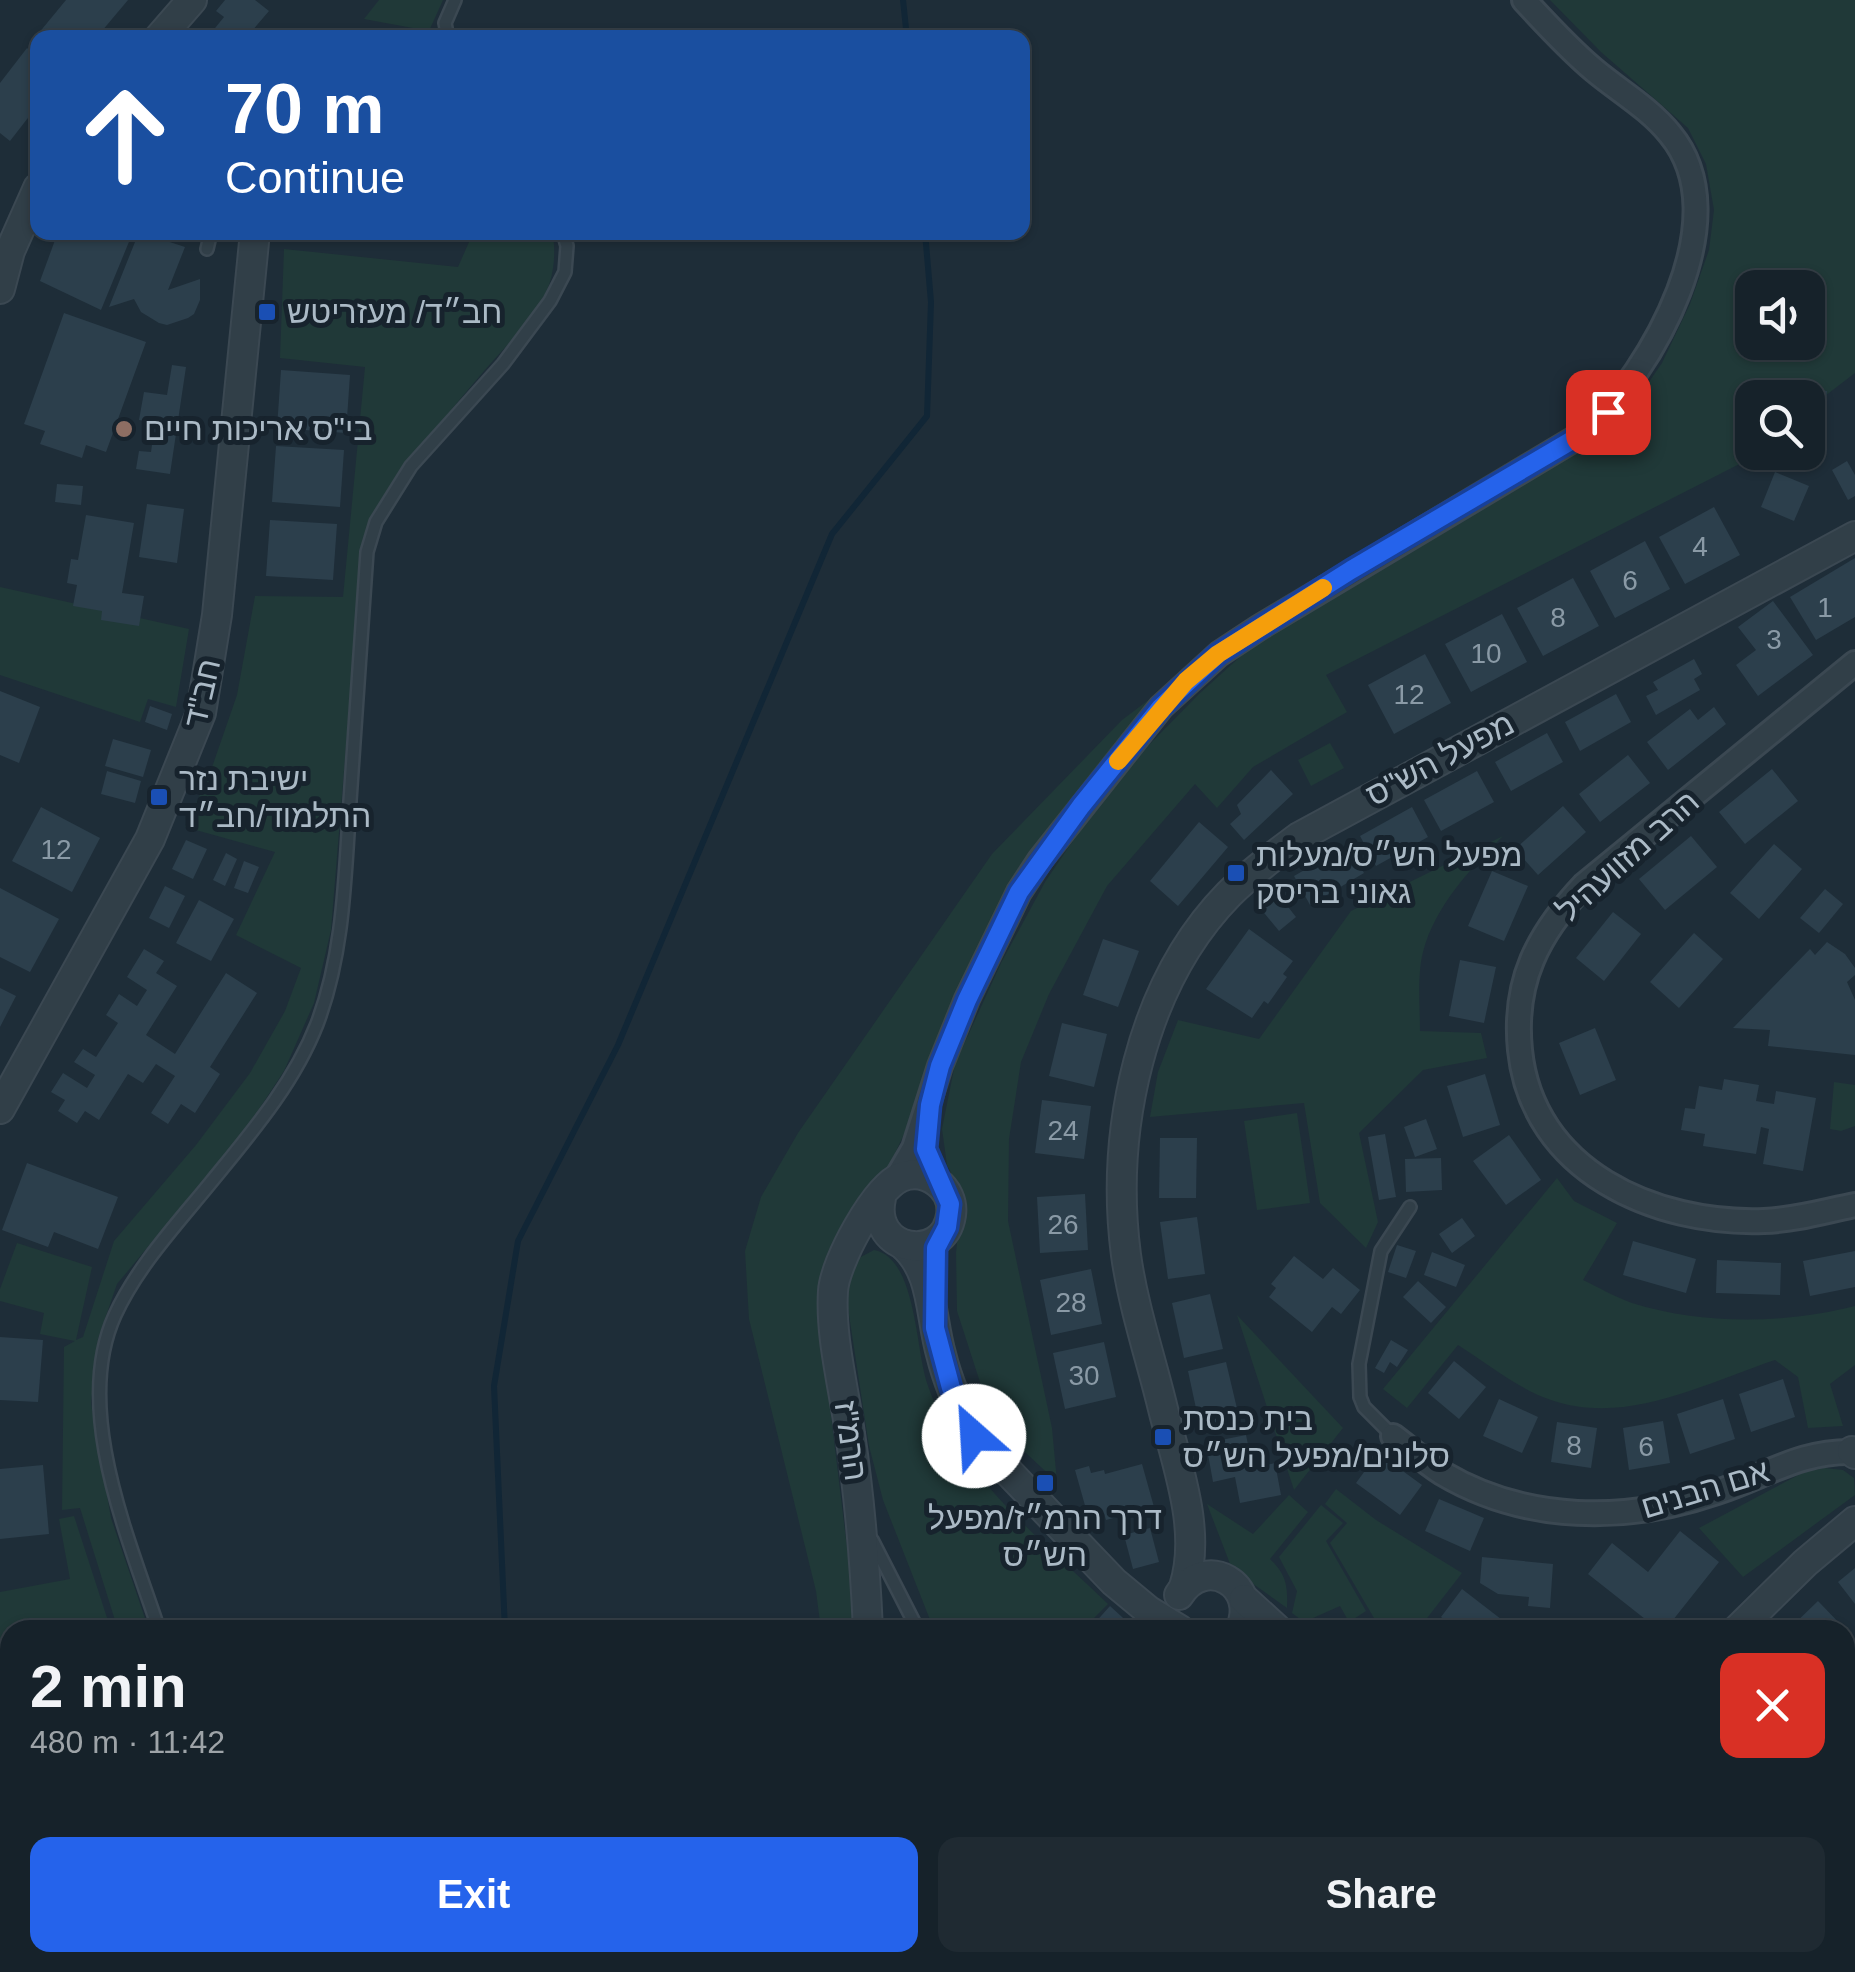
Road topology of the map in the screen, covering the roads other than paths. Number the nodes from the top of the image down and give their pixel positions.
1 (192, 0) edge
2 (455, 0) edge
3 (1524, 0) edge
4 (167, 30) edge
5 (446, 30) edge
6 (30, 206) edge
7 (210, 240) edge
8 (254, 240) edge
9 (565, 240) edge
10 (207, 249) dead end
11 (0, 289) edge
12 (1855, 536) edge
13 (1855, 663) edge
14 (930, 1105) junction
15 (0, 1110) edge
16 (939, 1184) junction
17 (889, 1188) junction
18 (1855, 1204) edge
19 (1410, 1207) dead end
20 (940, 1236) junction
21 (896, 1241) junction
22 (842, 1253) junction
23 (935, 1328) junction
24 (1393, 1436) joint
25 (1854, 1452) edge
26 (1186, 1500) junction
27 (1855, 1521) edge
28 (863, 1524) junction
29 (1218, 1576) junction
30 (1114, 1582) junction
31 (1181, 1592) junction
32 (1244, 1599) junction
33 (156, 1620) edge
34 (868, 1620) edge
35 (913, 1620) edge
36 (1162, 1620) edge
37 (1178, 1620) edge
38 (1244, 1620) edge
39 (1267, 1620) edge
40 (1747, 1620) edge

1 - 4 street
2 - 5 lane
3 - 14 street
6 - 11 street
7 - 10 lane
8 - 15 street, חב"ד
9 - 33 lane
12 - 26 street, מפעל הש"ס
13 - 18 street, הרב מזוועהיל
14 - 16 street
14 - 17 street
16 - 17 street
16 - 20 street
17 - 21 street
17 - 22 street, הרמ"ז
19 - 24 lane
20 - 21 street
20 - 23 street
21 - 22 street
21 - 23 street
22 - 28 street, הרמ"ז
23 - 30 street
24 - 25 street, אם הבנים
26 - 29 street, מפעל הש"ס
26 - 31 street, מפעל הש"ס
27 - 40 street
28 - 34 street, הרמ"ז
28 - 35 lane
29 - 31 street
29 - 32 street
30 - 31 street
30 - 36 street
31 - 37 street, מפעל הש"ס
32 - 38 street
32 - 39 street

